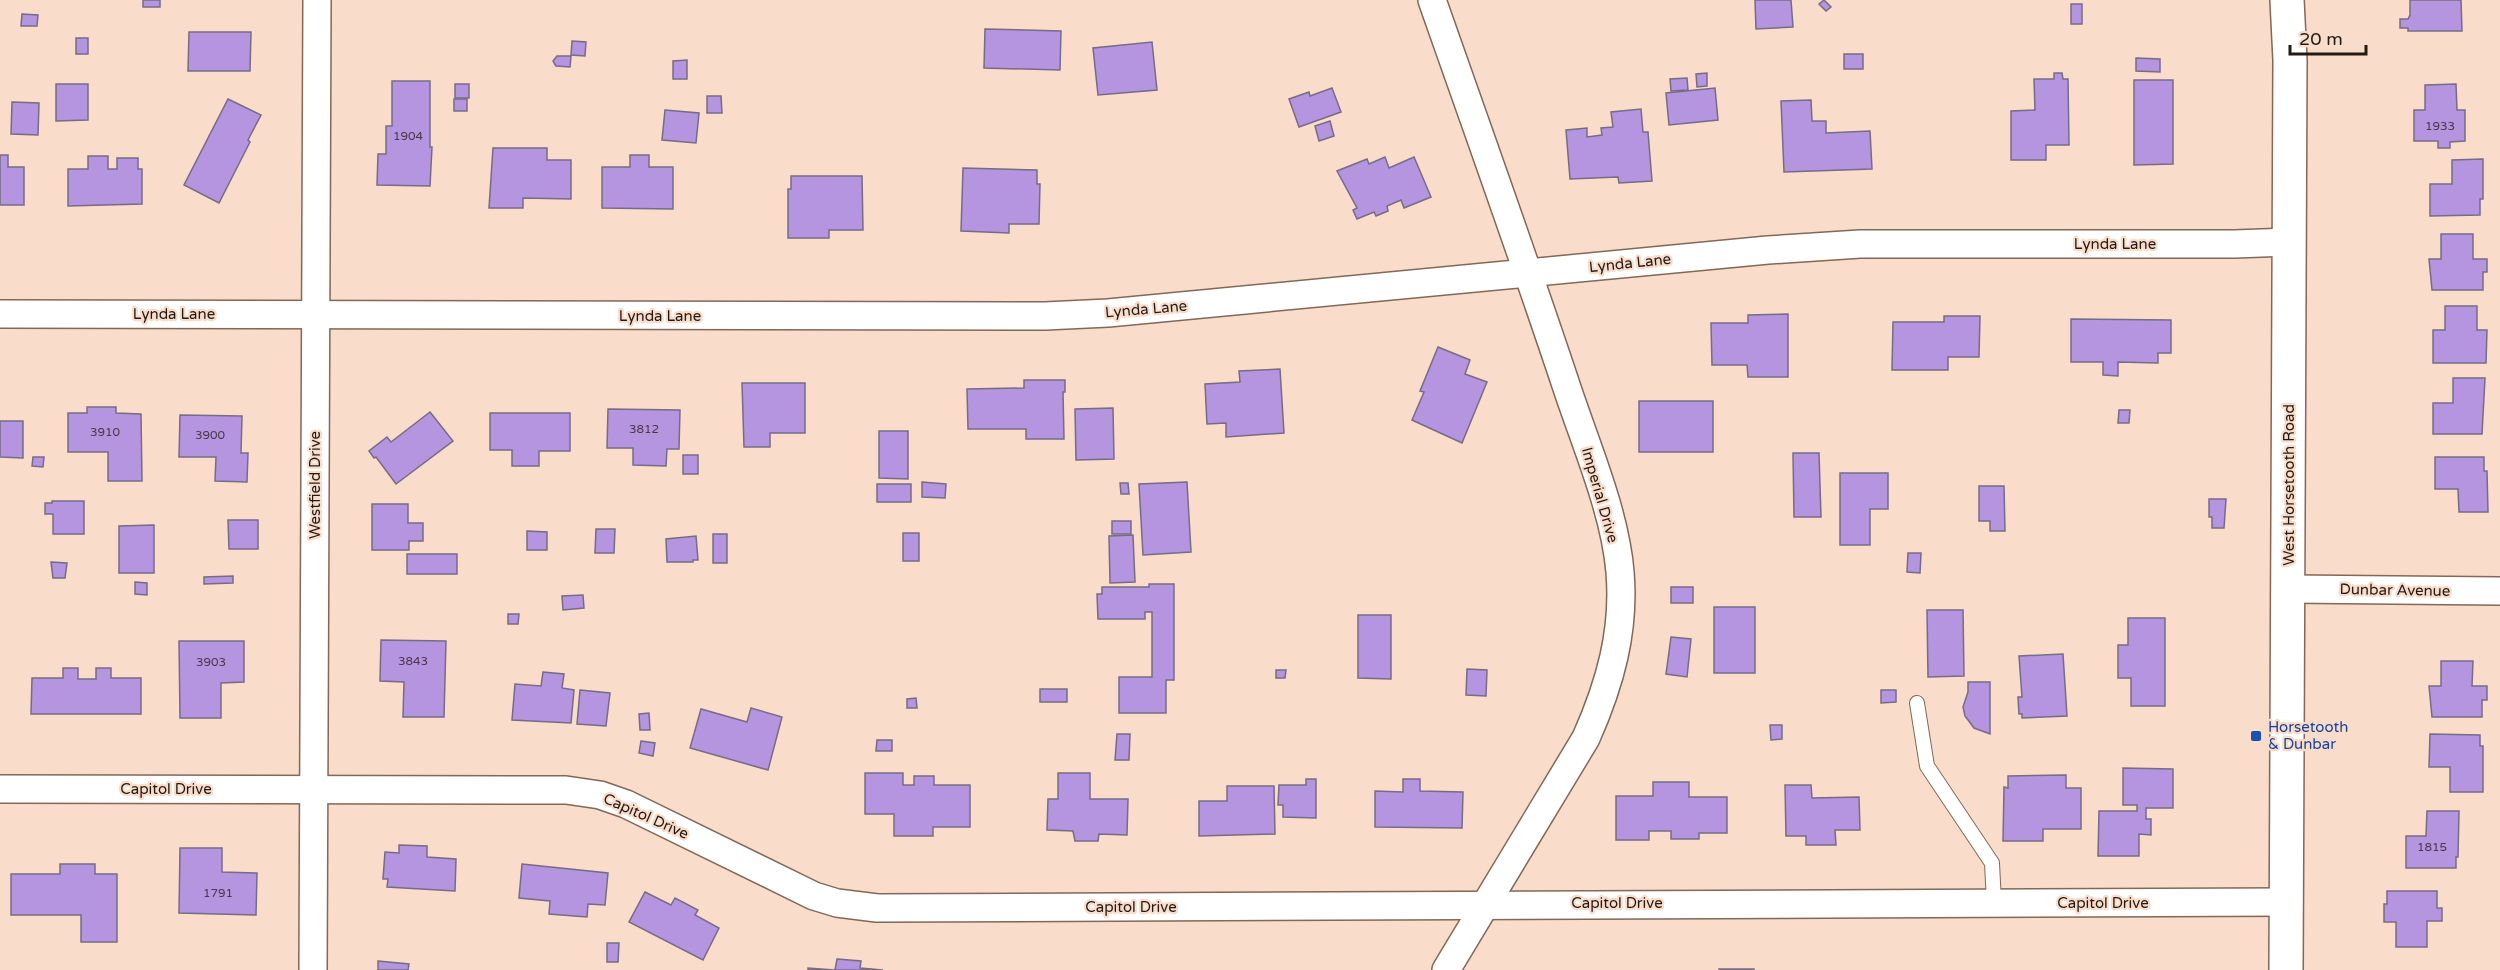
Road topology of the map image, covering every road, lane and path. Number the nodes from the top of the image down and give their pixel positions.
1 (316, 0) edge
2 (1432, 0) edge
3 (2287, 0) edge
4 (2289, 242) junction
5 (1528, 273) junction
6 (0, 314) edge
7 (316, 315) junction
8 (2289, 589) junction
9 (2500, 591) edge
10 (1917, 703) dead end
11 (0, 789) edge
12 (314, 789) junction
13 (2287, 902) junction
14 (1486, 903) junction
15 (1994, 903) junction
16 (313, 970) edge
17 (1446, 970) edge
18 (2286, 970) edge

1 - 7 street, Westfield Drive
2 - 5 street, Imperial Drive
3 - 4 main road, West Horsetooth Road
4 - 5 street, Lynda Lane
4 - 8 main road, West Horsetooth Road
5 - 7 street, Lynda Lane
5 - 14 street, Imperial Drive
6 - 7 street, Lynda Lane
7 - 12 street, Westfield Drive
8 - 9 street, Dunbar Avenue
8 - 13 main road, West Horsetooth Road
10 - 15 lane
11 - 12 street, Capitol Drive
12 - 14 street, Capitol Drive
12 - 16 street, Westfield Drive
13 - 15 street, Capitol Drive
13 - 18 main road, West Horsetooth Road
14 - 15 street, Capitol Drive
14 - 17 street, Imperial Drive

